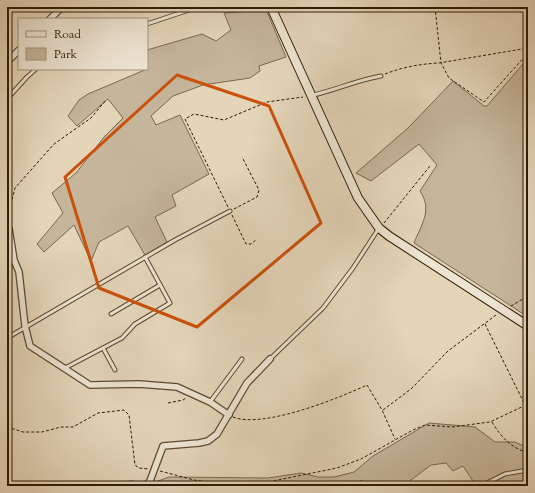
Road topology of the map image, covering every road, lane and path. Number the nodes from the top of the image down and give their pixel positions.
1 (62, 7) edge
2 (198, 7) edge
3 (271, 7) edge
4 (435, 7) edge
5 (51, 18) edge
6 (148, 24) edge
7 (528, 48) edge
8 (18, 51) edge
9 (528, 53) edge
10 (7, 62) edge
11 (441, 63) junction
12 (35, 70) edge
13 (381, 76) joint
14 (311, 96) junction
15 (7, 99) edge
16 (106, 100) dead end
17 (242, 157) dead end
18 (430, 166) dead end
19 (230, 211) junction
20 (7, 219) edge
21 (7, 226) edge
22 (379, 228) junction
23 (257, 239) dead end
24 (145, 257) junction
25 (160, 285) junction
26 (528, 296) edge
27 (502, 310) junction
28 (111, 314) dead end
29 (485, 324) junction
30 (25, 326) junction
31 (528, 326) edge
32 (7, 338) edge
33 (103, 348) junction
34 (242, 359) dead end
35 (270, 359) joint
36 (63, 369) junction
37 (115, 370) dead end
38 (190, 393) junction
39 (210, 402) junction
40 (168, 403) dead end
41 (528, 404) edge
42 (525, 405) junction
43 (382, 410) junction
44 (229, 415) junction
45 (492, 421) junction
46 (7, 427) edge
47 (395, 440) junction
48 (528, 453) edge
49 (154, 470) junction
50 (528, 470) edge
51 (85, 486) edge
52 (140, 486) edge
53 (145, 486) edge
54 (481, 486) edge

1 - 5 street
2 - 6 lane
3 - 14 street
4 - 11 path
7 - 11 path
8 - 10 street
9 - 11 path
11 - 13 path
12 - 15 lane
13 - 14 lane
14 - 19 path
14 - 22 street
16 - 20 path
17 - 19 path
18 - 22 path
19 - 23 path
19 - 24 lane
21 - 30 street
22 - 27 street
22 - 35 lane
24 - 25 lane
24 - 30 lane
25 - 28 lane
25 - 33 lane
26 - 27 path
27 - 29 path
27 - 31 street
29 - 42 path
29 - 43 path
30 - 32 lane
30 - 36 street
33 - 36 lane
33 - 37 lane
34 - 39 lane
35 - 44 street
36 - 38 street
38 - 39 street
38 - 40 path
39 - 44 street
41 - 42 path
42 - 45 path
43 - 44 path
43 - 47 path
44 - 49 street
45 - 47 path
45 - 48 path
46 - 49 path
47 - 49 path
49 - 53 street
50 - 54 lane
51 - 52 lane

